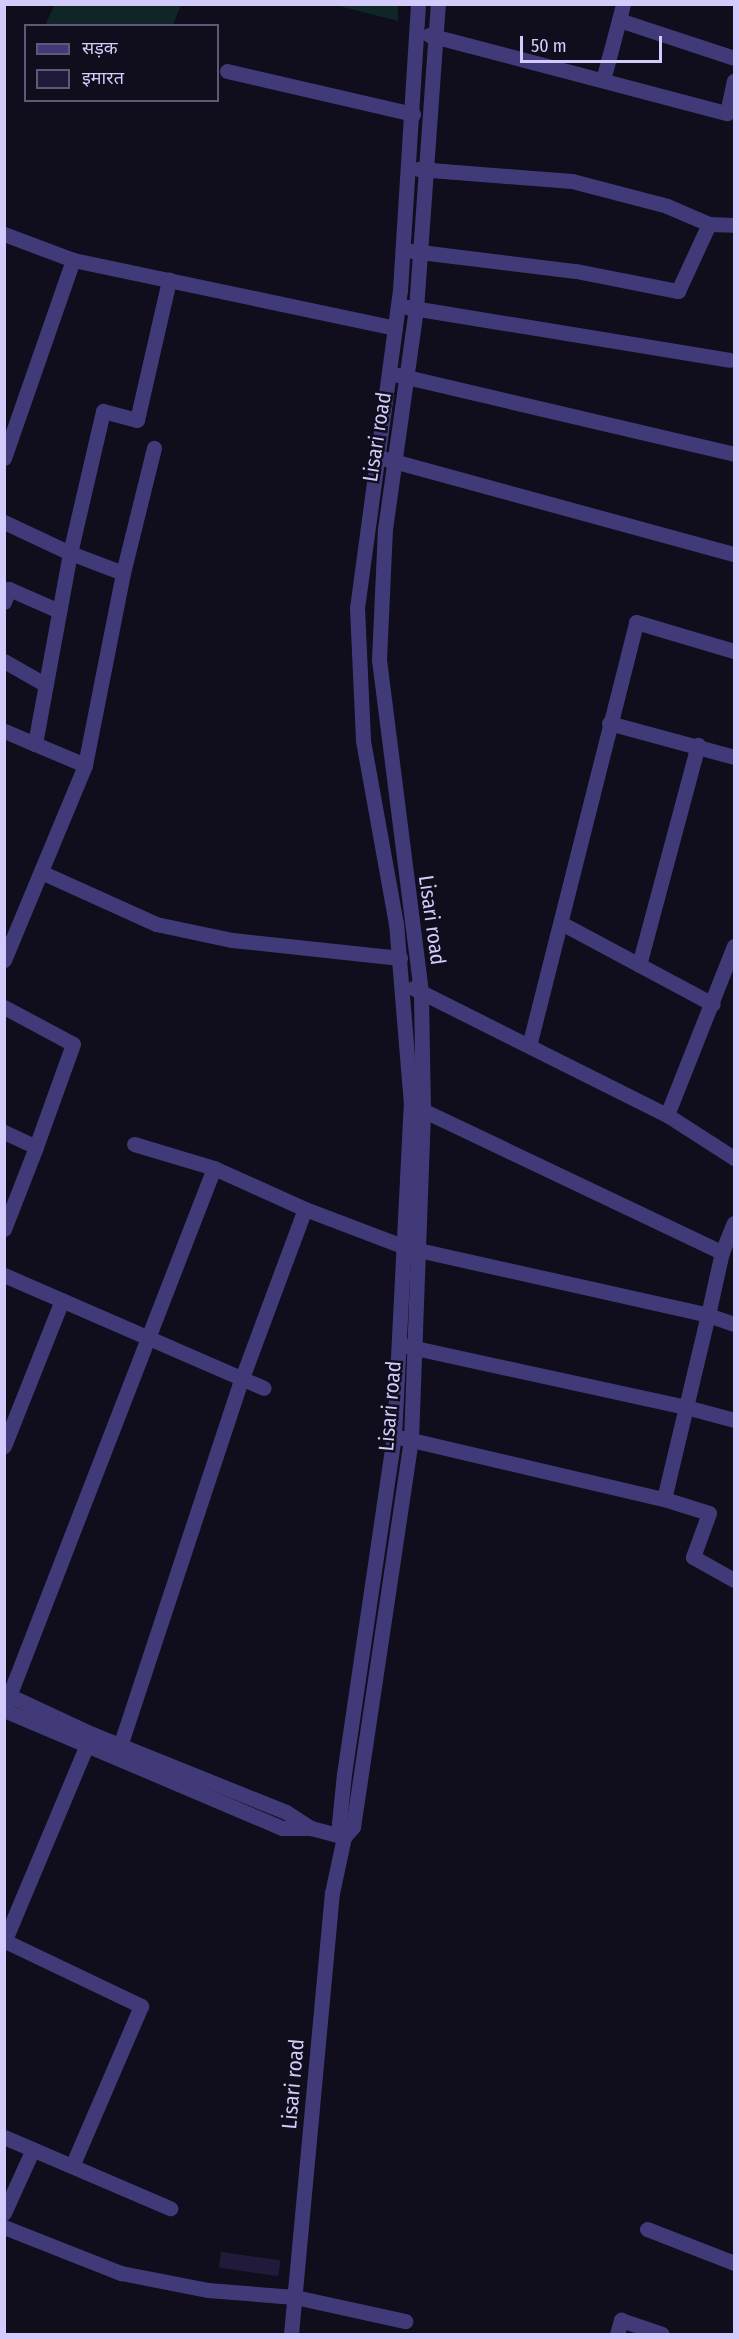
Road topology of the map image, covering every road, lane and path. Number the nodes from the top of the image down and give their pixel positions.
1 (418, 4) edge
2 (438, 4) edge
3 (621, 12) edge
4 (417, 32) junction
5 (437, 37) junction
6 (735, 58) edge
7 (227, 72) dead end
8 (603, 80) junction
9 (735, 81) edge
10 (413, 114) junction
11 (409, 168) junction
12 (428, 169) junction
13 (709, 224) junction
14 (735, 225) edge
15 (4, 234) edge
16 (403, 250) junction
17 (420, 252) junction
18 (73, 260) junction
19 (169, 280) junction
20 (398, 306) junction
21 (416, 309) junction
22 (395, 328) junction
23 (730, 360) dead end
24 (389, 373) junction
25 (407, 378) junction
26 (154, 448) dead end
27 (735, 454) edge
28 (377, 457) junction
29 (4, 458) edge
30 (394, 461) junction
31 (4, 522) edge
32 (70, 552) junction
33 (735, 554) edge
34 (123, 573) junction
35 (4, 602) edge
36 (59, 611) junction
37 (735, 651) edge
38 (4, 661) edge
39 (46, 685) junction
40 (609, 723) junction
41 (4, 731) edge
42 (35, 744) junction
43 (698, 745) junction
44 (735, 757) edge
45 (85, 765) junction
46 (41, 872) junction
47 (561, 924) junction
48 (8, 941) edge
49 (735, 946) edge
50 (400, 958) junction
51 (4, 960) edge
52 (639, 965) junction
53 (402, 983) junction
54 (421, 992) junction
55 (713, 1004) junction
56 (4, 1007) edge
57 (529, 1046) junction
58 (417, 1108) junction
59 (667, 1115) junction
60 (4, 1132) edge
61 (134, 1144) dead end
62 (36, 1147) junction
63 (735, 1158) edge
64 (214, 1168) junction
65 (304, 1209) junction
66 (735, 1223) edge
67 (4, 1229) edge
68 (411, 1249) junction
69 (722, 1252) junction
70 (4, 1275) edge
71 (62, 1300) junction
72 (708, 1315) junction
73 (735, 1324) edge
74 (149, 1338) junction
75 (400, 1345) junction
76 (416, 1348) junction
77 (242, 1378) junction
78 (264, 1388) dead end
79 (686, 1407) junction
80 (735, 1420) edge
81 (394, 1436) junction
82 (411, 1440) junction
83 (4, 1446) edge
84 (664, 1499) junction
85 (735, 1580) edge
86 (6, 1702) edge
87 (89, 1740) junction
88 (120, 1746) junction
89 (220, 1794) junction
90 (344, 1838) junction
91 (5, 1941) edge
92 (4, 2137) edge
93 (33, 2149) junction
94 (72, 2166) junction
95 (170, 2208) dead end
96 (4, 2213) edge
97 (4, 2227) edge
98 (647, 2229) dead end
99 (735, 2263) edge
100 (295, 2297) junction
101 (405, 2321) dead end
102 (291, 2334) edge
103 (617, 2334) edge
104 (662, 2334) edge

1 - 4 street, Lisari road
2 - 5 street, Lisari road
3 - 6 street
3 - 8 street
4 - 5 street
4 - 10 street, Lisari road
5 - 8 street
5 - 12 street, Lisari road
7 - 10 street
8 - 9 street
10 - 11 street, Lisari road
11 - 12 street
11 - 16 street, Lisari road
12 - 13 street
12 - 17 street, Lisari road
13 - 14 street
13 - 17 street
15 - 18 street
16 - 17 street
16 - 20 street, Lisari road
17 - 21 street, Lisari road
18 - 19 street
18 - 29 street
19 - 22 street
19 - 32 street
20 - 21 street
20 - 22 street, Lisari road
21 - 23 street
21 - 25 street, Lisari road
22 - 24 street, Lisari road
24 - 25 street
24 - 28 street, Lisari road
25 - 27 street
25 - 30 street, Lisari road
26 - 34 street
28 - 30 street
28 - 50 street, Lisari road
30 - 33 street
30 - 54 street, Lisari road
31 - 32 street
32 - 34 street
32 - 36 street
34 - 45 street
35 - 36 street
36 - 39 street
37 - 40 street
38 - 39 street
39 - 42 street
40 - 43 street
40 - 47 street
41 - 42 street
42 - 45 street
43 - 44 street
43 - 52 street
45 - 46 street
46 - 48 street
46 - 50 street
47 - 52 street
47 - 57 street
48 - 51 street
49 - 55 street
50 - 53 street, Lisari road
52 - 55 street
53 - 54 street
53 - 58 street, Lisari road
54 - 57 street
54 - 58 street, Lisari road
55 - 59 street
56 - 62 street
57 - 59 street
58 - 68 street, Lisari road
58 - 69 street
59 - 63 street
60 - 62 street
61 - 64 street
62 - 67 street
64 - 65 street
64 - 74 street
65 - 68 street
65 - 77 street
66 - 69 street
68 - 72 street
68 - 75 street, Lisari road
68 - 76 street, Lisari road
69 - 72 street
70 - 71 street
71 - 74 street
71 - 83 street
72 - 73 street
72 - 79 street
74 - 77 street
74 - 86 street
75 - 76 street
75 - 81 street, Lisari road
76 - 79 street
76 - 82 street, Lisari road
77 - 78 street
77 - 88 street
79 - 80 street
79 - 84 street
81 - 82 street
81 - 90 street, Lisari road
82 - 84 street
82 - 90 street, Lisari road
84 - 85 street
86 - 87 street
87 - 88 street
87 - 89 street
87 - 91 street
88 - 89 street
89 - 90 street
90 - 100 street, Lisari road
91 - 94 street
92 - 93 street
93 - 94 street
93 - 96 street
94 - 95 street
97 - 100 street
98 - 99 street
100 - 101 street
100 - 102 street, Lisari road
103 - 104 street

